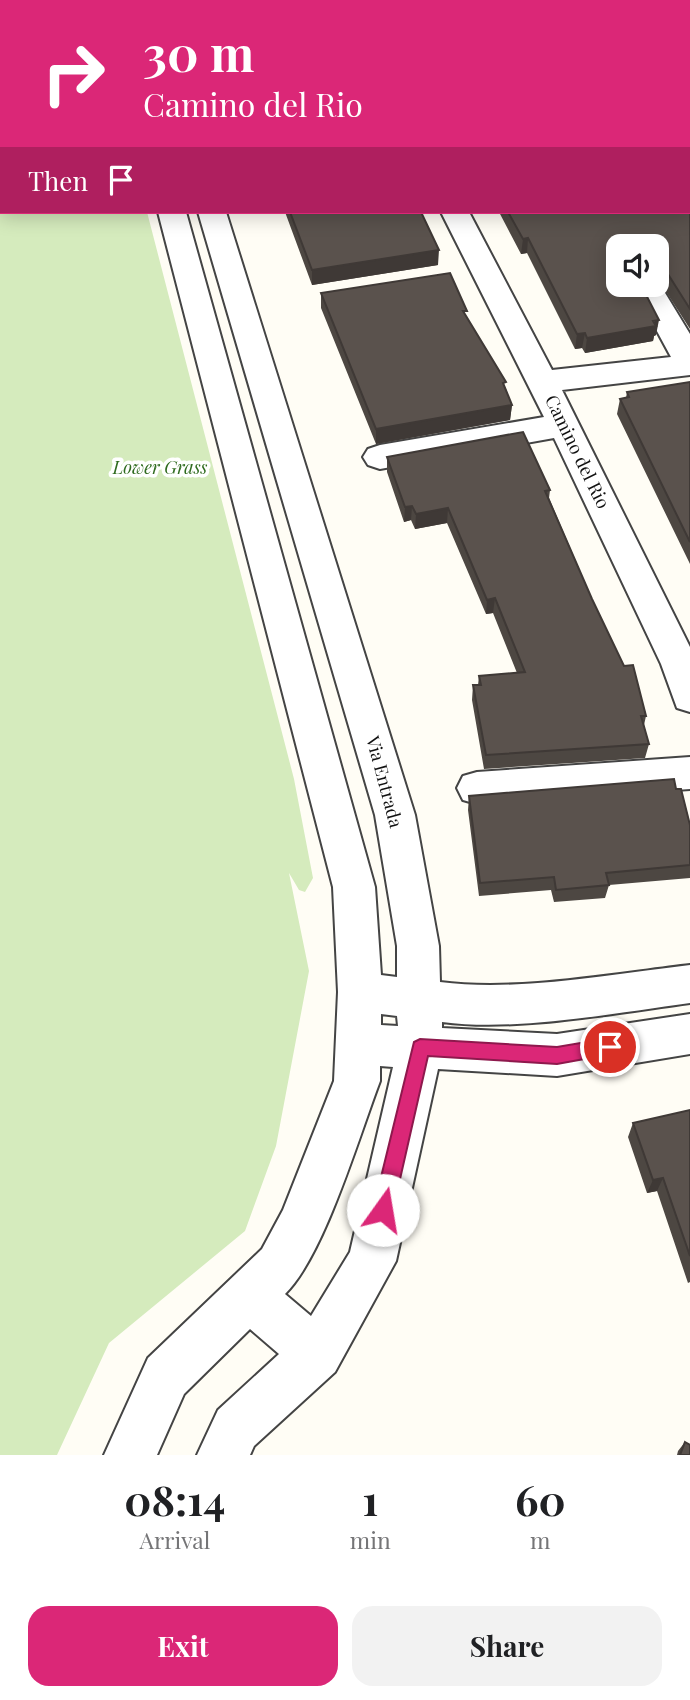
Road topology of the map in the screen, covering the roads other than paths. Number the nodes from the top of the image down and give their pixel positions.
1 (173, 214) edge
2 (213, 214) edge
3 (456, 214) edge
4 (654, 297) edge
5 (690, 363) edge
6 (542, 382) junction
7 (564, 425) junction
8 (380, 457) dead end
9 (687, 674) edge
10 (690, 773) edge
11 (477, 788) dead end
12 (690, 984) edge
13 (360, 992) junction
14 (417, 999) junction
15 (690, 1034) edge
16 (357, 1044) junction
17 (420, 1048) junction
18 (249, 1295) junction
19 (317, 1354) junction
20 (130, 1455) edge
21 (223, 1455) edge

1 - 13 street
2 - 14 street, Via Entrada
3 - 6 street, Camino del Rio
4 - 5 street
5 - 6 street
6 - 7 street, Camino del Rio
7 - 8 street
7 - 9 street, Camino del Rio
10 - 11 street
12 - 14 street
13 - 14 street
13 - 16 street
14 - 17 street, Via Entrada
15 - 17 street
16 - 17 street
16 - 18 street
17 - 19 street, Via Entrada
18 - 19 street
18 - 20 street
19 - 21 street, Via Entrada

